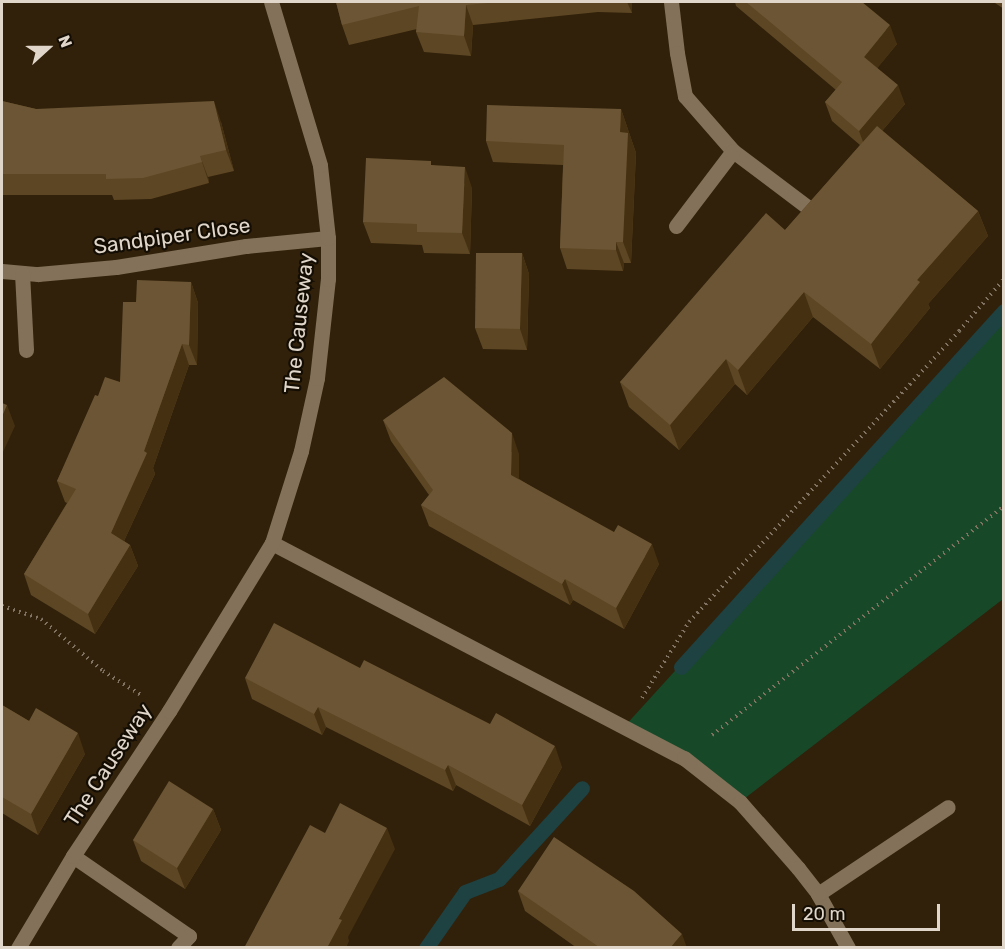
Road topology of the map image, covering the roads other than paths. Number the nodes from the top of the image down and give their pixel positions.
1 (271, 2) edge
2 (671, 2) edge
3 (733, 151) junction
4 (810, 209) edge
5 (676, 226) dead end
6 (328, 238) junction
7 (2, 271) edge
8 (22, 273) junction
9 (26, 350) dead end
10 (272, 543) junction
11 (948, 807) dead end
12 (73, 856) junction
13 (818, 894) junction
14 (18, 948) edge
15 (178, 948) edge
16 (848, 948) edge

1 - 6 street, The Causeway
2 - 3 street
3 - 4 street
3 - 5 street
6 - 8 street, Sandpiper Close
6 - 10 street, The Causeway
7 - 8 street, Sandpiper Close
8 - 9 street
10 - 12 street, The Causeway
10 - 13 street
11 - 13 street
12 - 14 street, The Causeway
12 - 15 street, The Causeway
13 - 16 street

